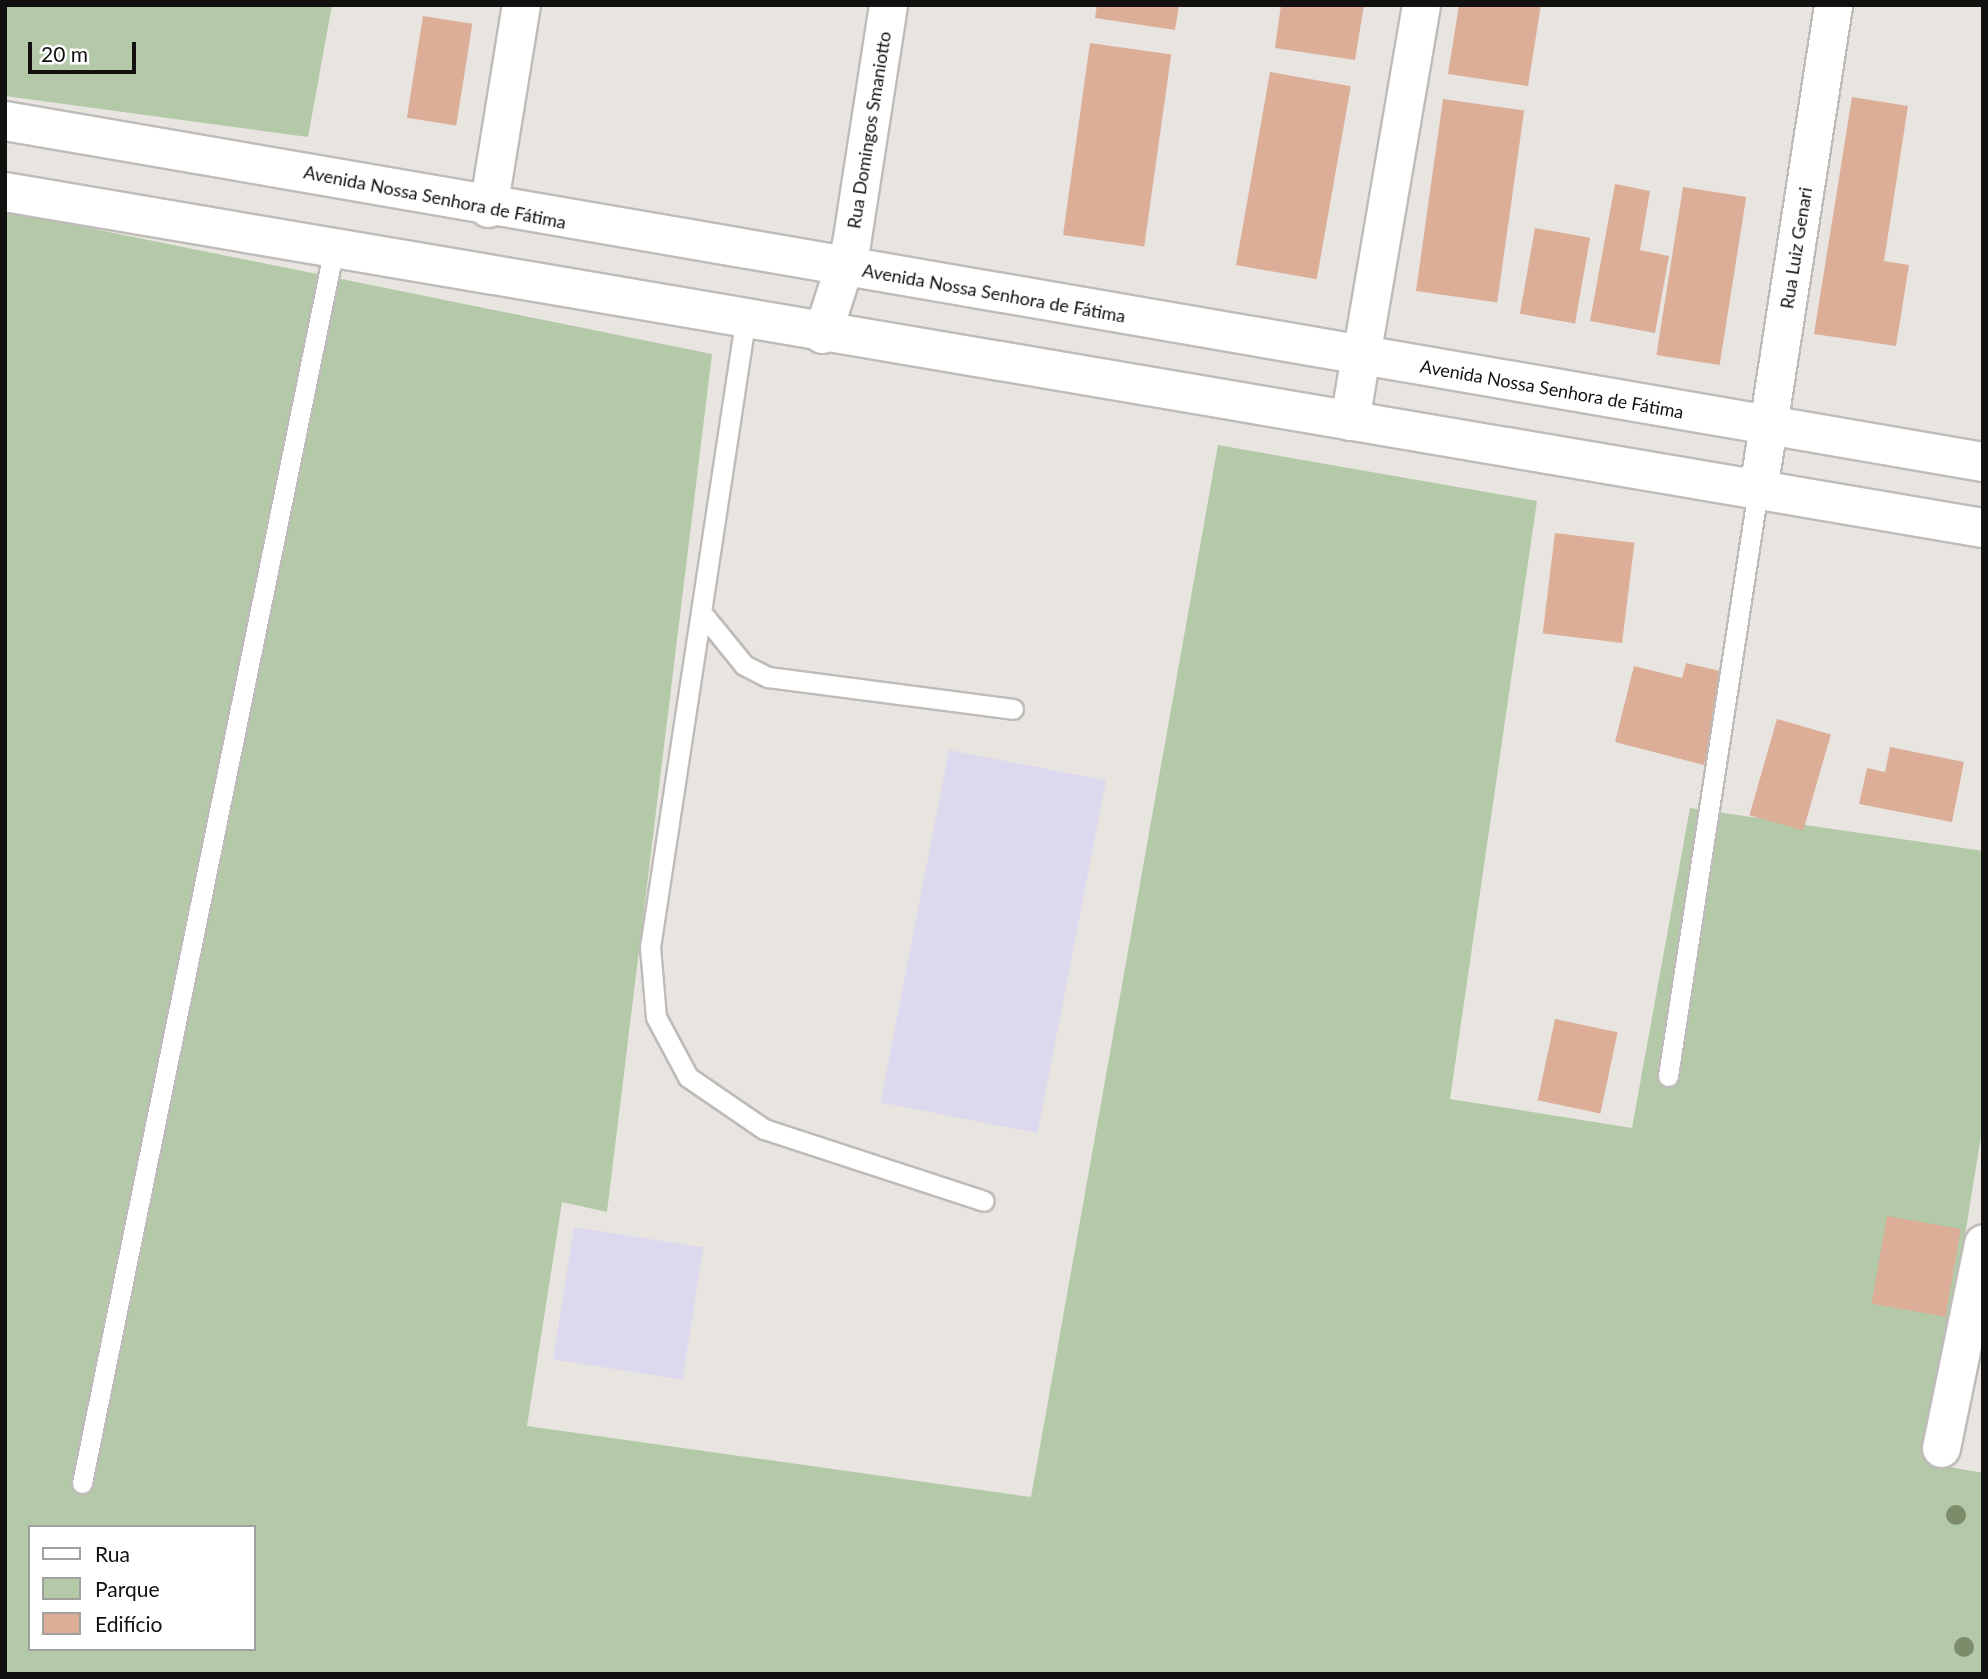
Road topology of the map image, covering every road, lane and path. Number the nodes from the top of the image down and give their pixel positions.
1 (521, 5) edge
2 (888, 5) edge
3 (1421, 5) edge
4 (1833, 5) edge
5 (5, 121) edge
6 (5, 192) edge
7 (488, 208) junction
8 (334, 248) junction
9 (842, 268) junction
10 (745, 322) junction
11 (822, 334) junction
12 (1361, 356) junction
13 (1350, 421) junction
14 (1768, 427) junction
15 (1983, 462) edge
16 (1758, 490) junction
17 (1983, 528) edge
18 (701, 612) junction
19 (1013, 709) dead end
20 (1668, 1076) dead end
21 (984, 1201) dead end
22 (1983, 1243) edge
23 (1941, 1448) dead end
24 (82, 1483) dead end

1 - 7 street
2 - 9 street, Rua Domingos Smaniotto
3 - 12 street
4 - 14 street, Rua Luiz Genari
5 - 7 street, Avenida Nossa Senhora de Fátima
6 - 8 street
7 - 9 street, Avenida Nossa Senhora de Fátima
8 - 10 street
8 - 24 lane
9 - 11 street, Rua Domingos Smaniotto
9 - 12 street, Avenida Nossa Senhora de Fátima
10 - 11 street
10 - 18 lane
11 - 13 street
12 - 13 street
12 - 14 street, Avenida Nossa Senhora de Fátima
13 - 16 street
14 - 15 street, Avenida Nossa Senhora de Fátima
14 - 16 street, Rua Luiz Genari
16 - 17 street
16 - 20 lane
18 - 19 lane
18 - 21 lane
22 - 23 street

